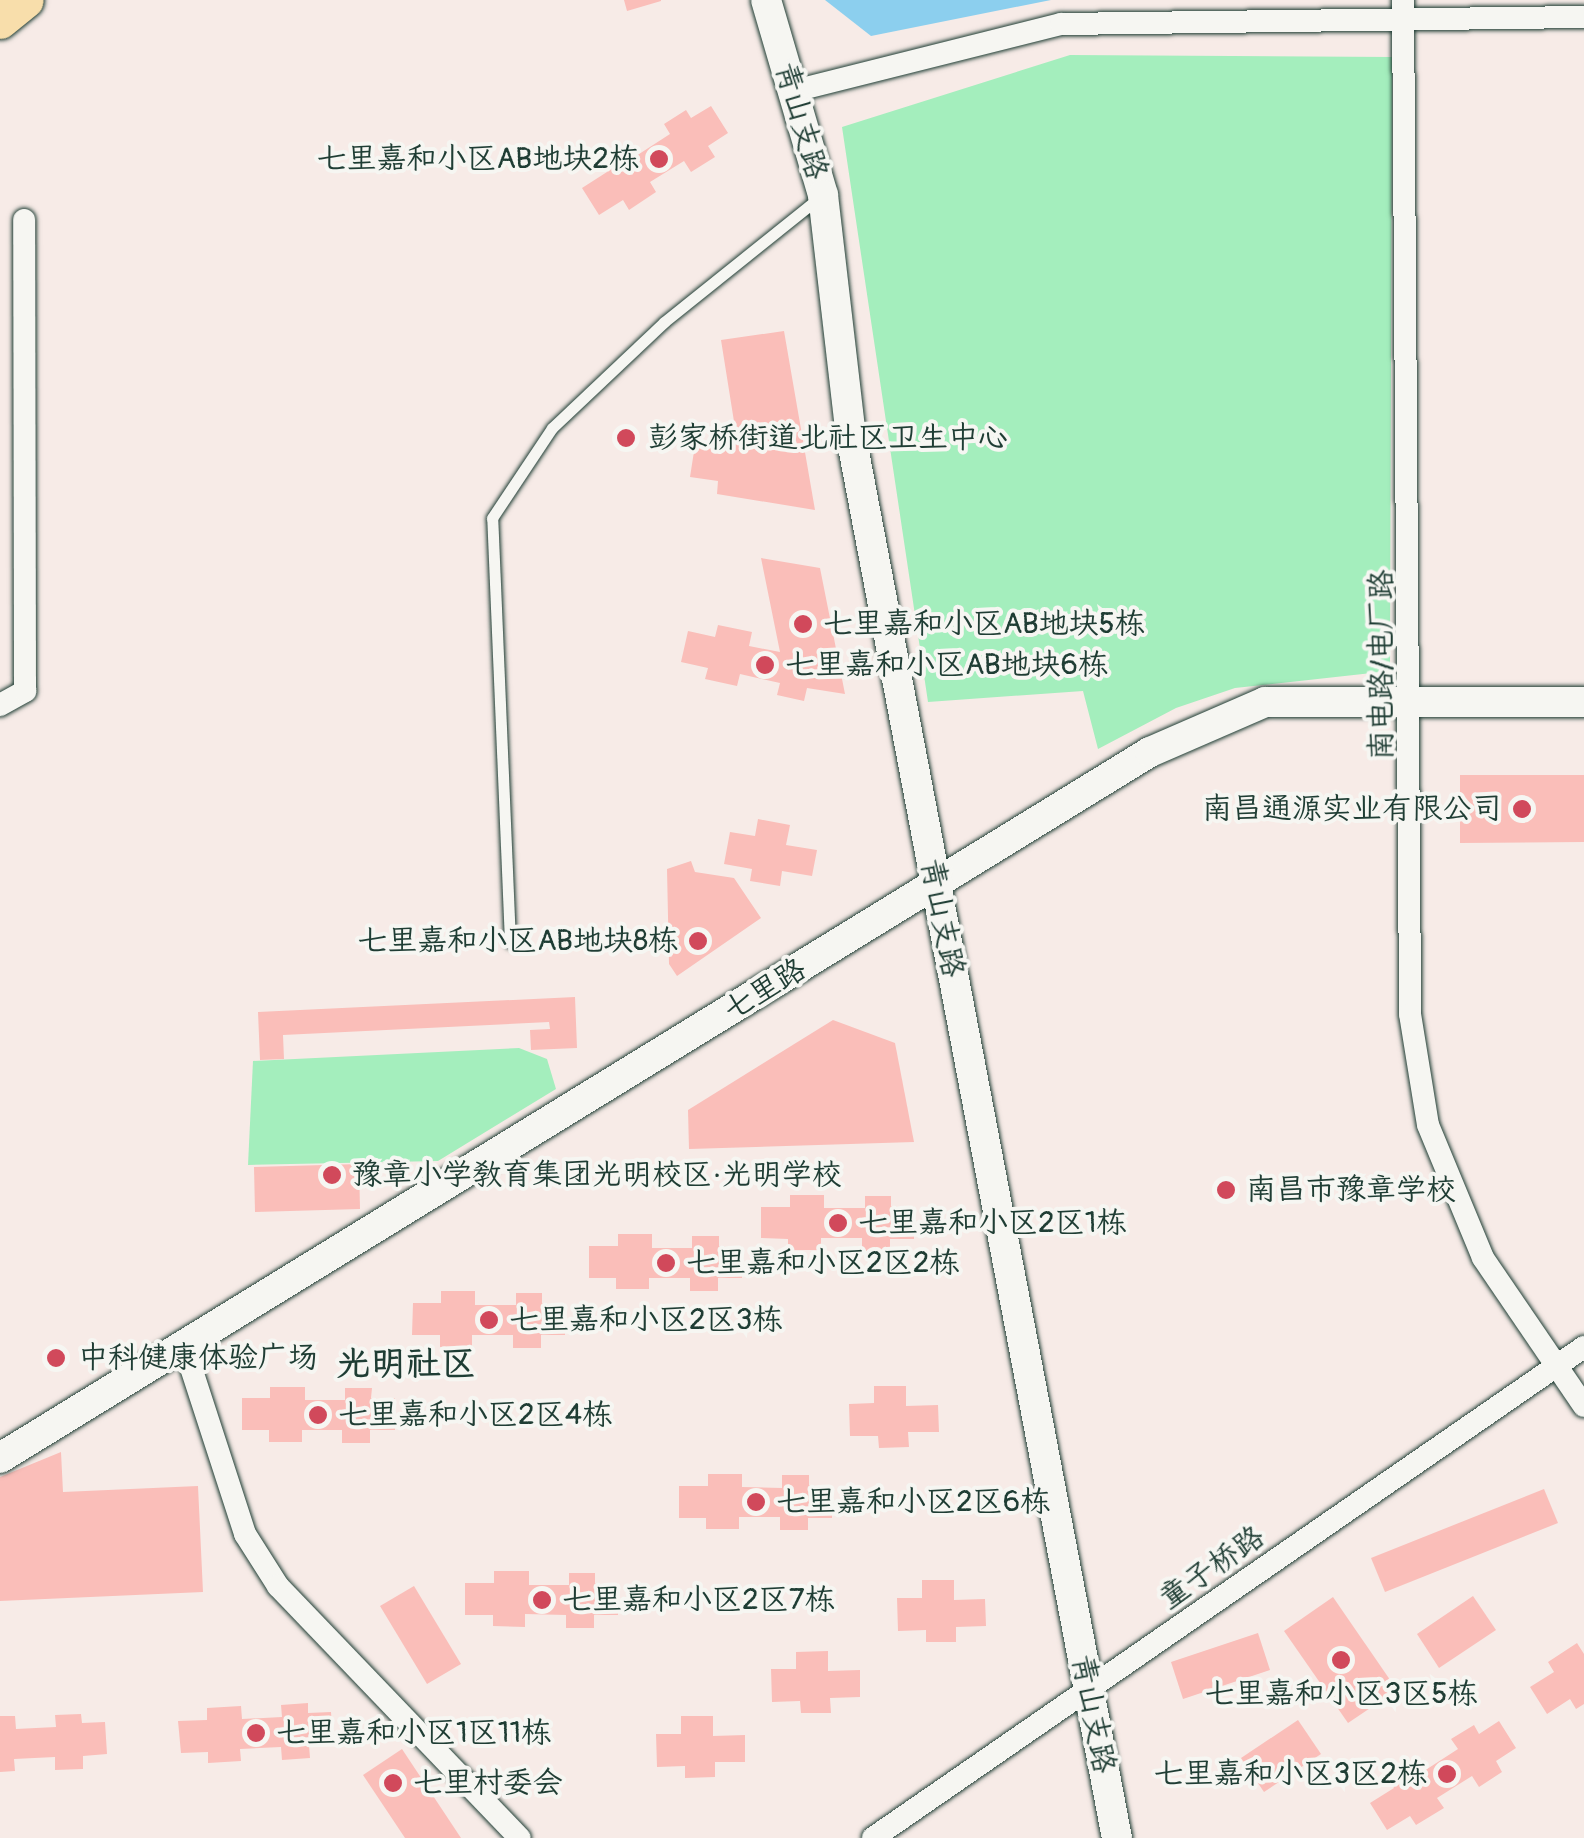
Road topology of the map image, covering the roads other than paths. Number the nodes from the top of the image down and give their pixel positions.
1 (26, 0) edge
2 (766, 0) edge
3 (1404, 10) edge
4 (1584, 17) edge
5 (0, 21) edge
6 (794, 92) junction
7 (822, 196) junction
8 (24, 220) dead end
9 (1413, 700) junction
10 (1584, 702) edge
11 (0, 705) edge
12 (936, 885) junction
13 (510, 942) dead end
14 (184, 1346) junction
15 (1584, 1347) edge
16 (1556, 1367) junction
17 (1584, 1406) edge
18 (0, 1458) edge
19 (1088, 1690) junction
20 (520, 1838) edge
21 (874, 1838) edge
22 (1116, 1838) edge

1 - 5 main road
2 - 6 street, 青山支路
3 - 4 street
3 - 6 street
3 - 9 street, 南电路/电厂路
6 - 7 street, 青山支路
7 - 12 street, 青山支路
7 - 13 lane
8 - 11 street
9 - 10 street, 七里路
9 - 12 street, 七里路
9 - 16 street, 南电路/电厂路
12 - 14 street, 七里路
12 - 19 street, 青山支路
14 - 18 street, 七里路
14 - 20 street
15 - 16 street, 童子桥路
16 - 17 street, 南电路/电厂路
16 - 19 street, 童子桥路
19 - 21 street, 童子桥路
19 - 22 street, 青山支路

